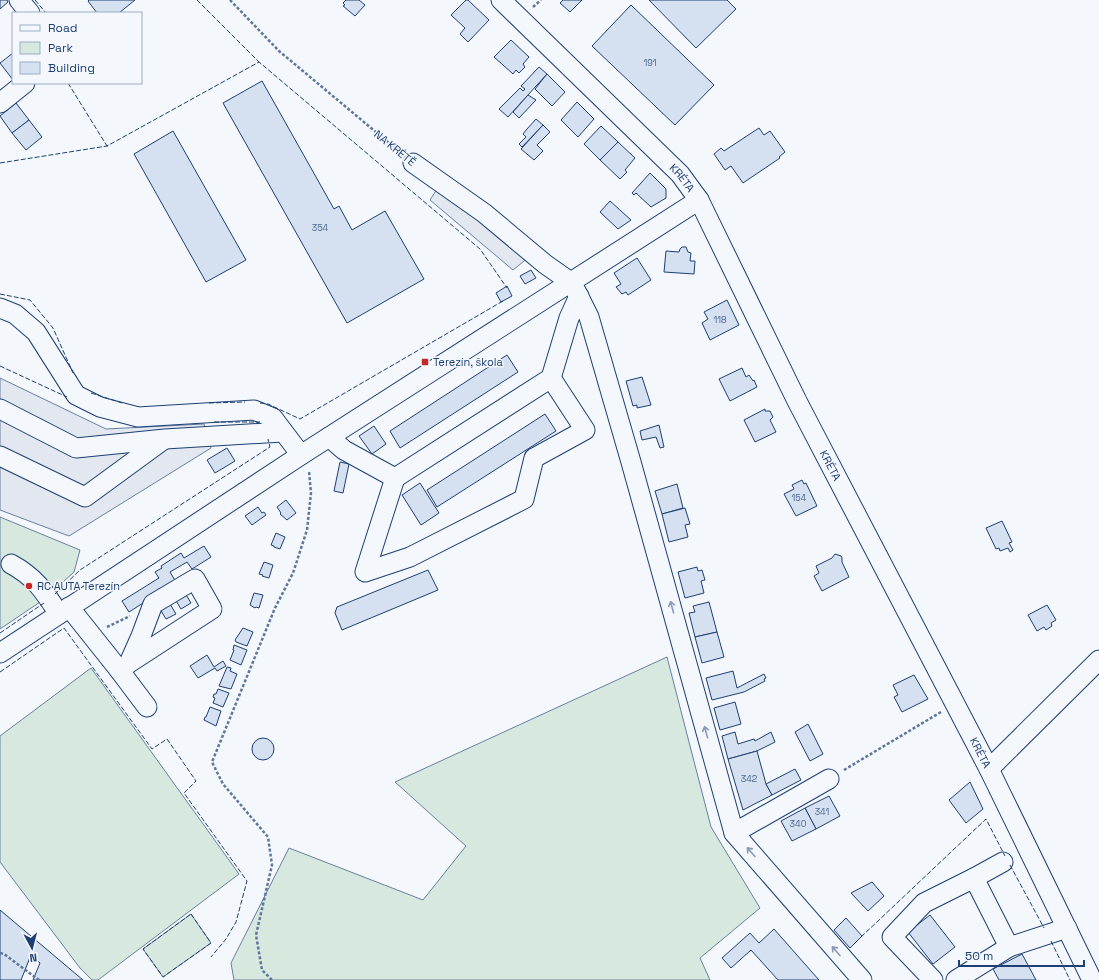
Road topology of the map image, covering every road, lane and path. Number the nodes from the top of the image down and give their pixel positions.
1 (19, 0) edge
2 (230, 0) edge
3 (501, 0) edge
4 (29, 12) edge
5 (24, 84) edge
6 (1, 101) edge
7 (413, 163) joint
8 (700, 200) junction
9 (575, 289) junction
10 (0, 308) edge
11 (551, 378) junction
12 (0, 408) edge
13 (283, 432) junction
14 (329, 436) junction
15 (165, 439) junction
16 (301, 455) junction
17 (0, 456) edge
18 (395, 478) junction
19 (11, 564) dead end
20 (153, 604) junction
21 (64, 611) junction
22 (90, 635) junction
23 (0, 653) edge
24 (1099, 660) edge
25 (124, 667) junction
26 (955, 703) junction
27 (146, 707) dead end
28 (990, 769) junction
29 (829, 779) joint
30 (734, 833) junction
31 (1003, 862) dead end
32 (974, 878) junction
33 (1067, 928) junction
34 (1009, 947) junction
35 (0, 953) edge
36 (39, 980) edge
37 (272, 980) edge
38 (862, 980) edge
39 (933, 980) edge
40 (956, 980) edge
41 (1092, 980) edge

1 - 4 street
2 - 7 path, NA KRÉTĚ
3 - 8 street, KRÉTA
5 - 6 street
7 - 9 street, NA KRÉTĚ
8 - 9 street
8 - 26 street, KRÉTA
9 - 11 street
9 - 14 street
30 -> 9 street
10 - 13 street
11 - 18 street
11 - 18 street
12 - 15 street
13 - 15 street
13 - 16 street
14 - 16 street
14 - 18 street
15 - 17 street
16 - 21 street
16 - 37 path
19 - 21 street
20 - 22 path
20 - 25 street
20 - 25 street
21 - 22 street
21 - 23 street
22 - 25 street
24 - 28 street
25 - 27 street
26 - 28 street, KRÉTA
26 - 29 path
28 - 33 street, KRÉTA
29 - 30 street
38 -> 30 street
31 - 32 street
32 - 34 street
32 - 39 street
33 - 34 street
33 - 41 street, KRÉTA
34 - 40 street
35 - 36 path

